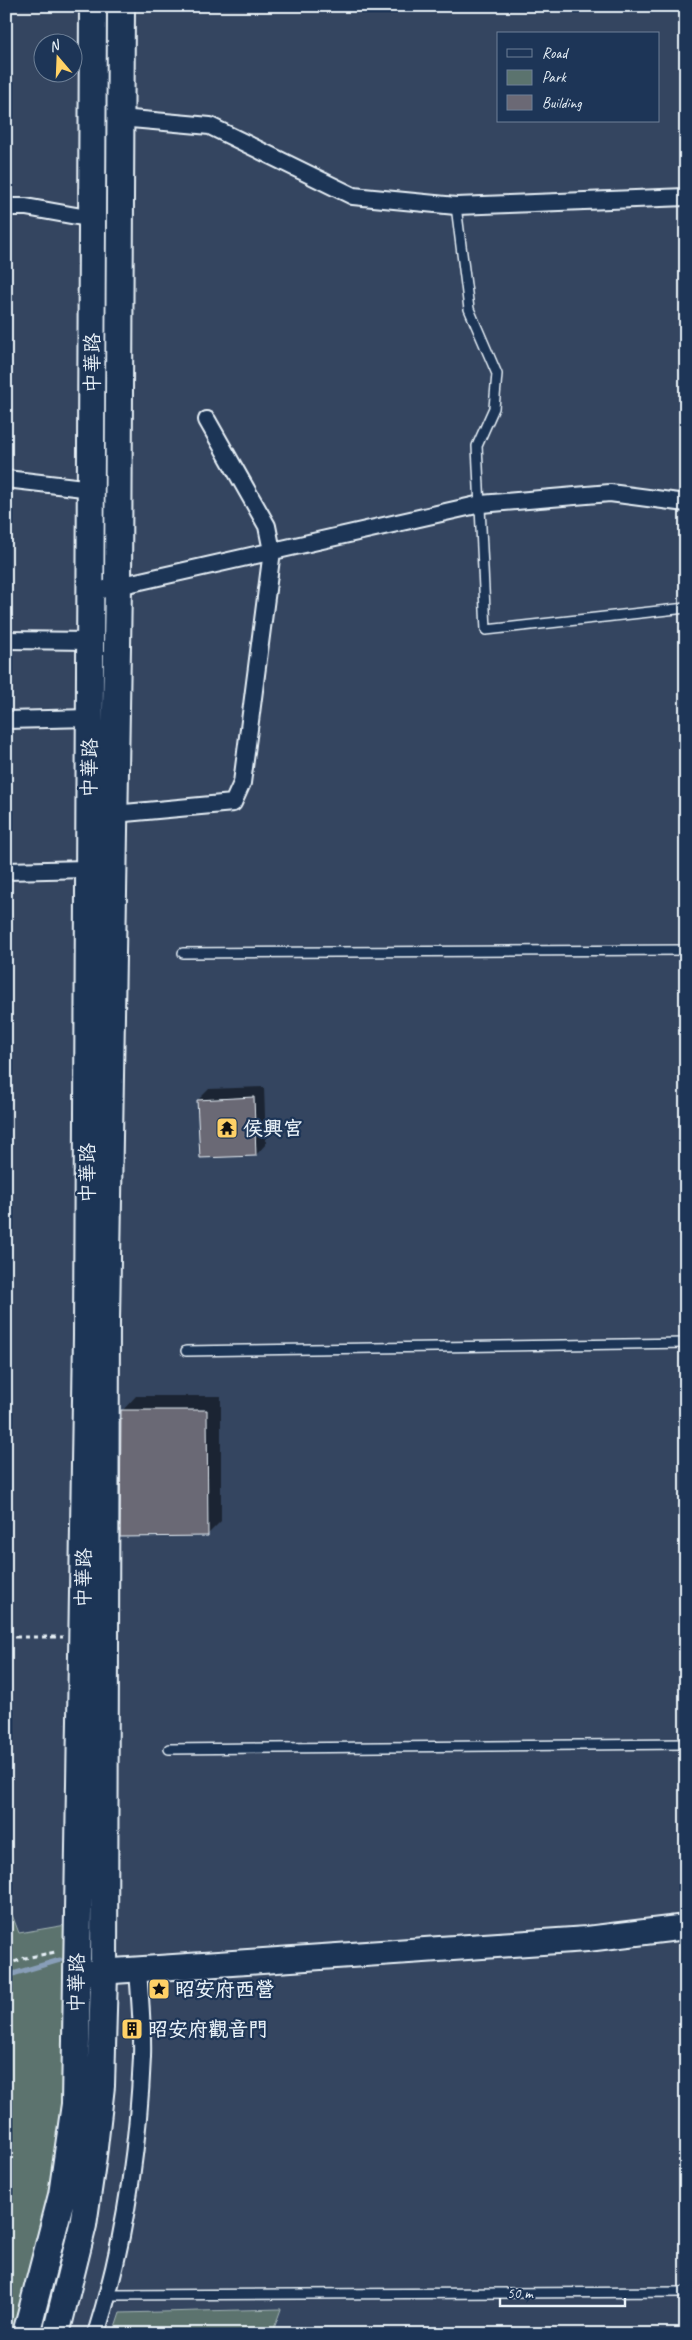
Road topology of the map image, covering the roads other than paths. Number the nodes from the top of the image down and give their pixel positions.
1 (93, 6) edge
2 (121, 6) edge
3 (120, 118) junction
4 (686, 197) edge
5 (456, 206) junction
6 (6, 210) edge
7 (93, 219) junction
8 (207, 420) dead end
9 (6, 479) edge
10 (92, 489) junction
11 (686, 503) edge
12 (481, 504) junction
13 (272, 551) junction
14 (118, 586) junction
15 (92, 592) junction
16 (686, 608) edge
17 (6, 640) edge
18 (91, 641) junction
19 (90, 718) junction
20 (6, 720) edge
21 (114, 814) junction
22 (88, 869) junction
23 (6, 871) edge
24 (686, 950) edge
25 (184, 953) dead end
26 (686, 1343) edge
27 (186, 1351) dead end
28 (686, 1744) edge
29 (169, 1750) dead end
30 (686, 1927) edge
31 (76, 1963) junction
32 (138, 1970) junction
33 (104, 1973) junction
34 (686, 2292) edge
35 (108, 2295) junction
36 (26, 2334) edge
37 (56, 2334) edge
38 (96, 2334) edge

1 - 7 main road, 中華路
2 - 3 main road, 中華路
3 - 5 street
3 - 14 main road, 中華路
4 - 5 street
5 - 12 lane
6 - 7 street
7 - 10 main road, 中華路
8 - 13 street
9 - 10 street
10 - 15 main road, 中華路
11 - 12 street
12 - 13 street
12 - 16 lane
13 - 14 street
13 - 21 street
14 - 15 street
14 - 21 main road, 中華路
15 - 18 main road, 中華路
17 - 18 street
18 - 19 main road, 中華路
19 - 20 street
19 - 22 main road, 中華路
21 - 33 main road, 中華路
22 - 23 street
22 - 31 main road, 中華路
24 - 25 lane
26 - 27 lane
28 - 29 lane
30 - 32 street
31 - 33 street
31 - 36 main road, 中華路
32 - 33 street
32 - 35 street
33 - 37 main road, 中華路
34 - 35 lane
35 - 38 street

